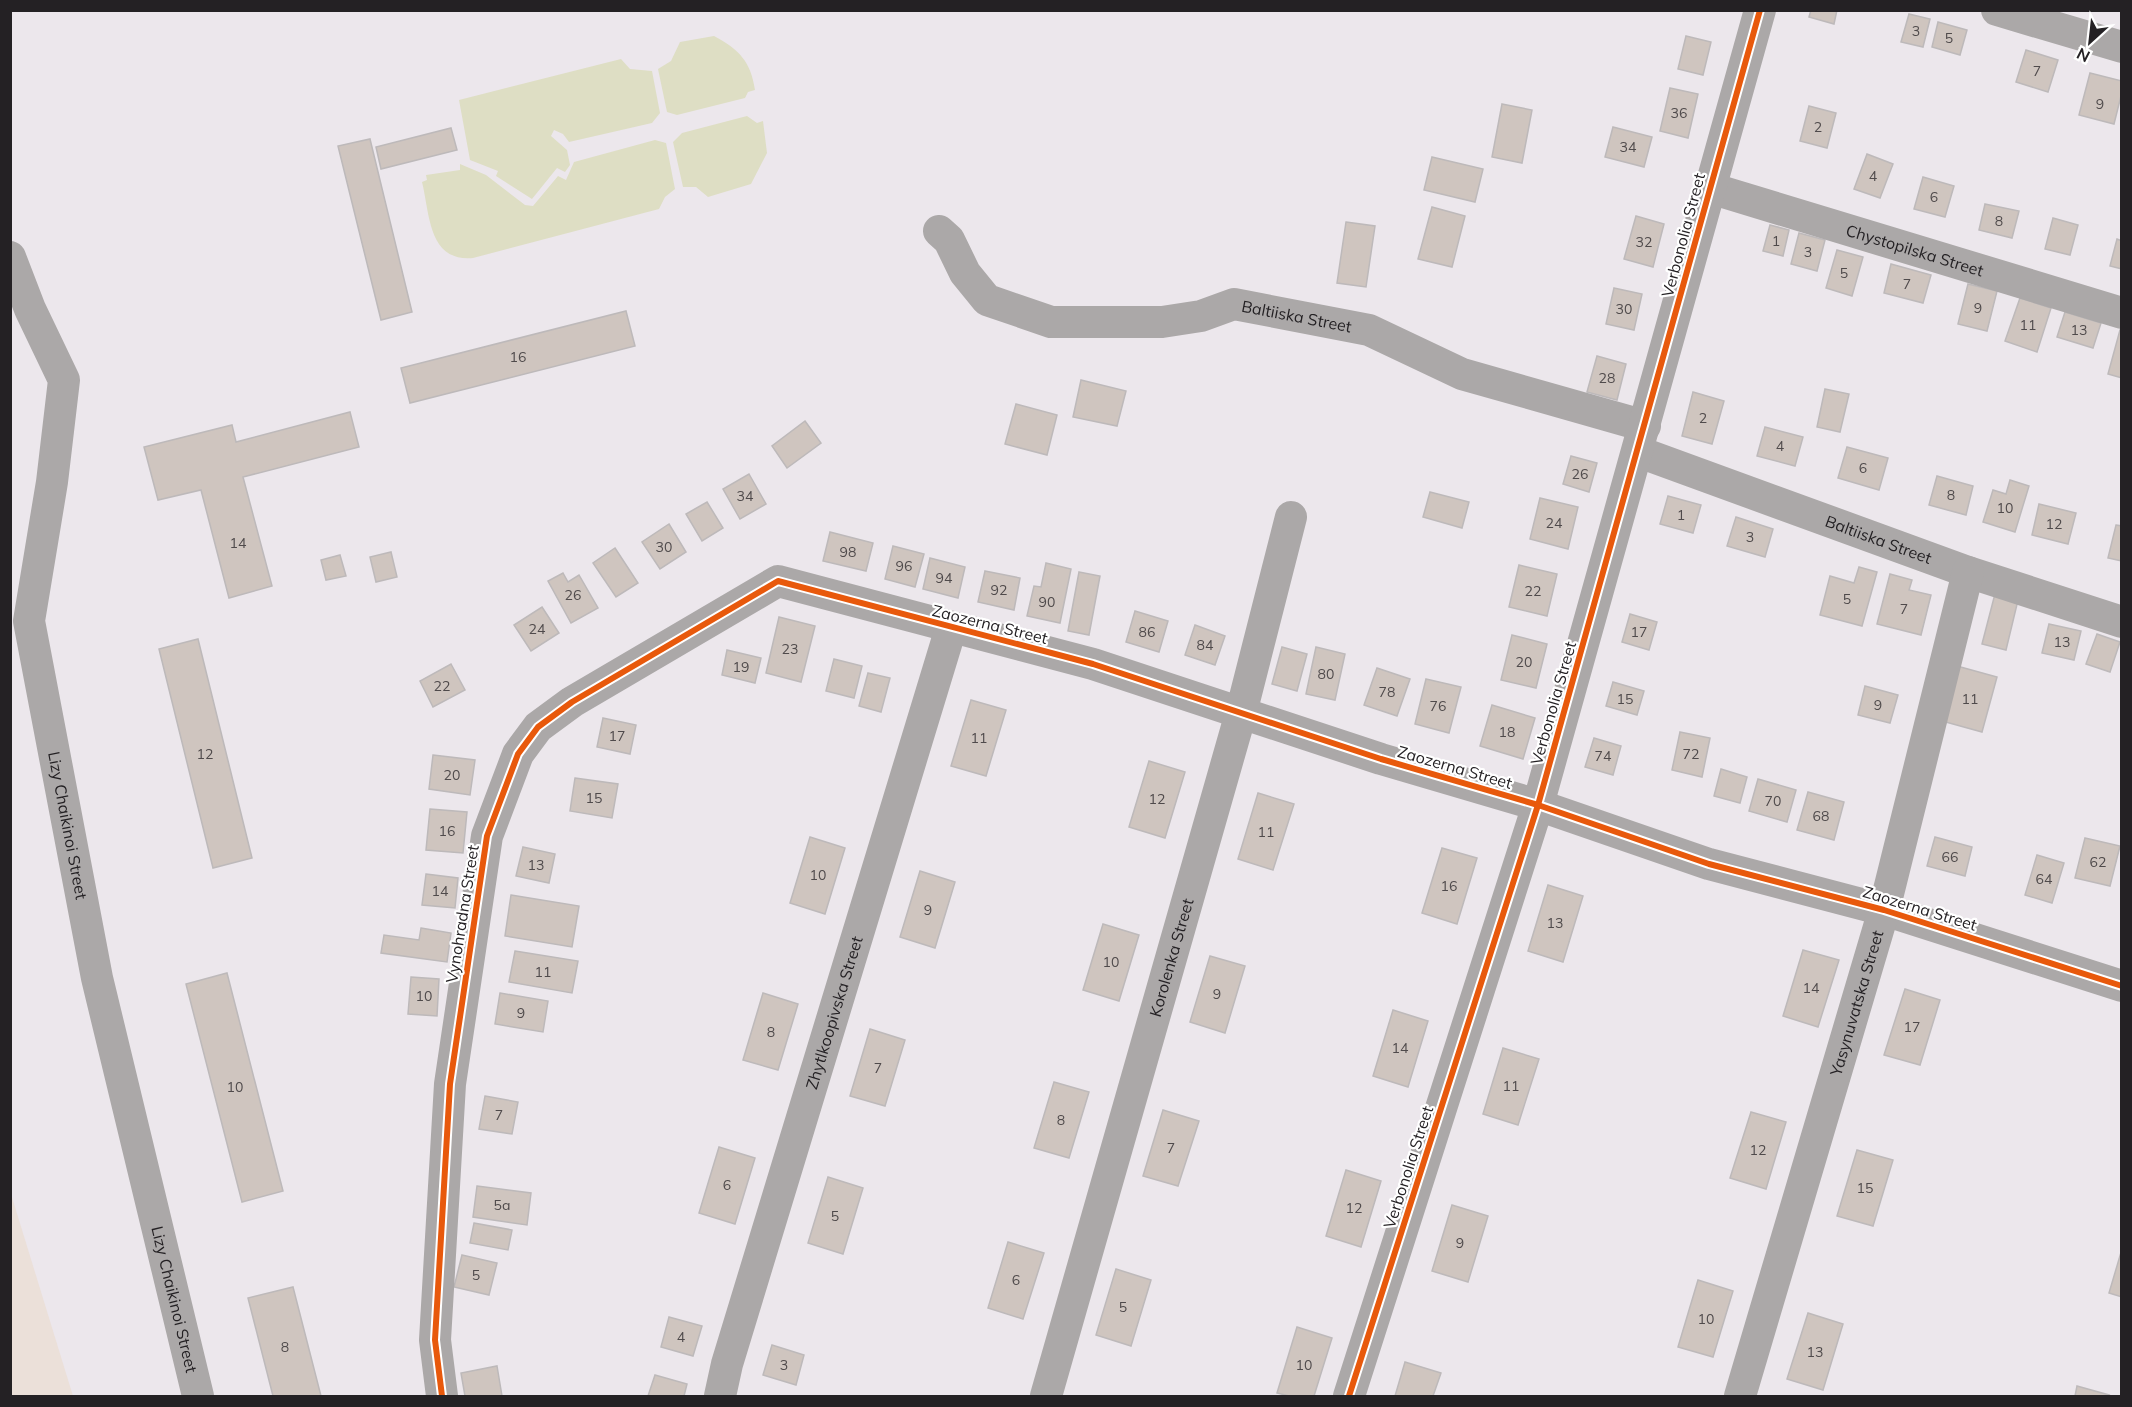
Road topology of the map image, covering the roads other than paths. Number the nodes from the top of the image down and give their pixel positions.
1 (1760, 10) edge
2 (1997, 10) edge
3 (2121, 48) edge
4 (1710, 188) junction
5 (939, 231) dead end
6 (10, 257) edge
7 (2121, 313) edge
8 (1642, 439) junction
9 (1291, 517) dead end
10 (1968, 572) junction
11 (778, 581) joint
12 (2121, 622) edge
13 (951, 628) junction
14 (1241, 713) junction
15 (1538, 805) junction
16 (1884, 910) junction
17 (2121, 986) edge
18 (198, 1396) edge
19 (442, 1396) edge
20 (720, 1396) edge
21 (1046, 1396) edge
22 (1349, 1396) edge
23 (1740, 1396) edge

1 - 4 street, Verbonolia Street
2 - 3 street
4 - 7 street, Chystopilska Street
4 - 8 street, Verbonolia Street
5 - 8 street, Baltiiska Street
6 - 18 street, Lizy Chaikinoi Street
8 - 10 street, Baltiiska Street
8 - 15 street, Verbonolia Street
9 - 14 street, Korolenka Street
10 - 12 street, Baltiiska Street
10 - 16 street, Yasynuvatska Street
11 - 13 street, Zaozerna Street
11 - 19 street, Vynohradna Street
13 - 14 street, Zaozerna Street
13 - 20 street, Zhytlkoopivska Street
14 - 15 street, Zaozerna Street
14 - 21 street, Korolenka Street
15 - 16 street, Zaozerna Street
15 - 22 street, Verbonolia Street
16 - 17 street, Zaozerna Street
16 - 23 street, Yasynuvatska Street

